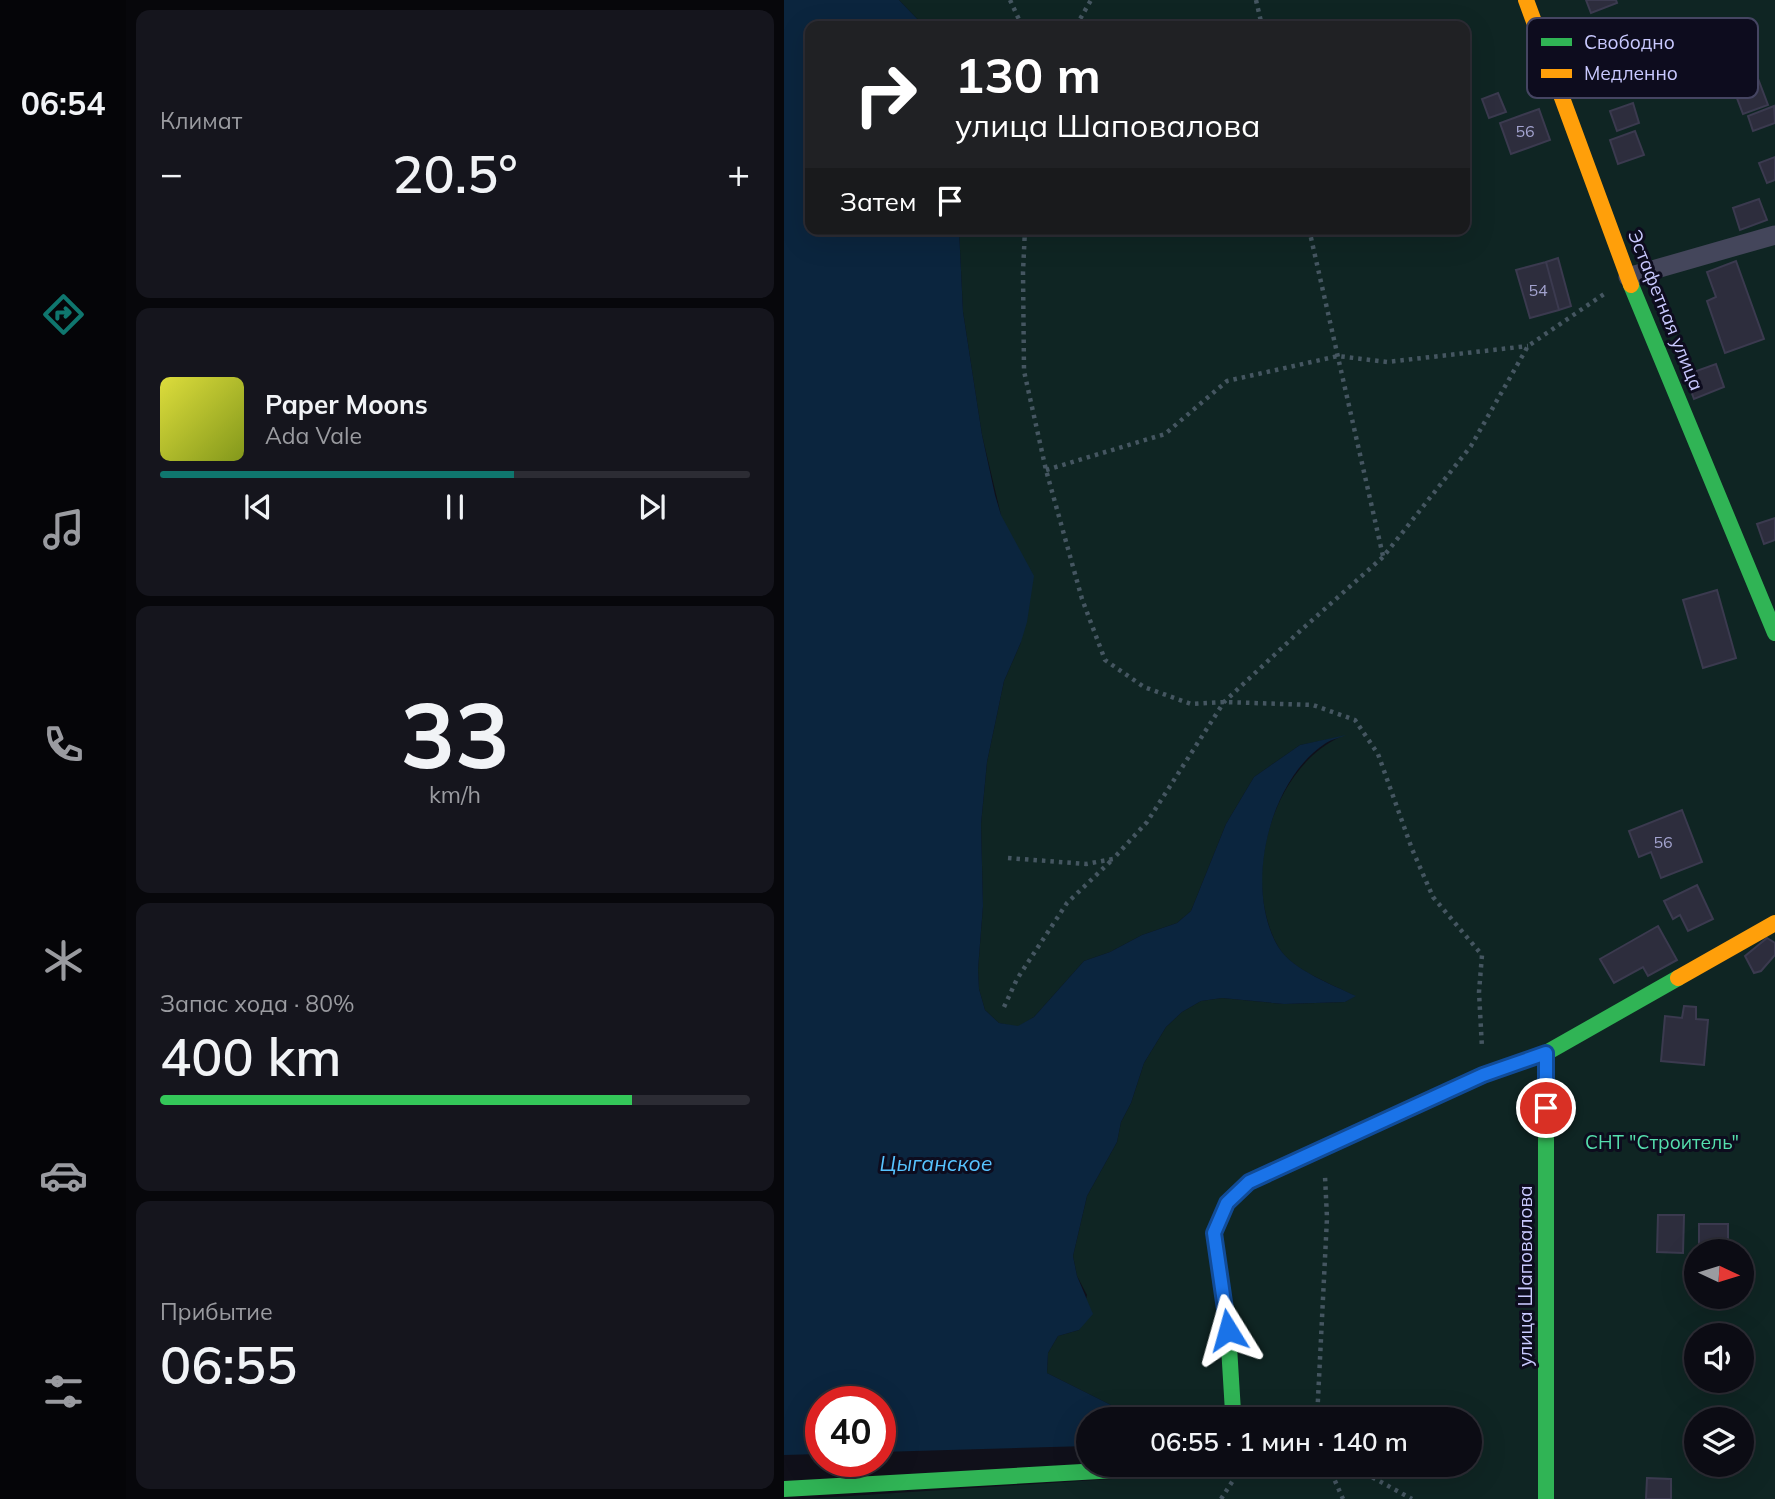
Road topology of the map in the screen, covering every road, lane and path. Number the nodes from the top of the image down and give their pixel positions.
1 (1010, 0) edge
2 (1091, 0) edge
3 (1256, 0) edge
4 (1527, 0) edge
5 (1534, 18) edge
6 (1020, 21) edge
7 (1079, 21) edge
8 (1261, 21) edge
9 (1563, 98) edge
10 (1025, 235) edge
11 (1309, 235) edge
12 (1775, 235) edge
13 (1628, 277) junction
14 (1528, 346) junction
15 (1338, 356) junction
16 (1046, 470) junction
17 (1383, 557) junction
18 (1775, 633) edge
19 (1224, 702) junction
20 (1007, 858) dead end
21 (1113, 859) junction
22 (1775, 923) edge
23 (1004, 1007) dead end
24 (1546, 1053) junction
25 (1483, 1075) junction
26 (1324, 1150) junction
27 (1233, 1407) edge
28 (1318, 1407) edge
29 (1076, 1472) edge
30 (1235, 1477) edge
31 (1333, 1477) edge
32 (1372, 1477) edge
33 (784, 1489) edge
34 (1221, 1499) edge
35 (1343, 1499) edge
36 (1412, 1499) edge
37 (1546, 1499) edge

1 - 6 path
2 - 7 path
3 - 8 path
4 - 5 street, Эстафетная улица
9 - 13 street, Эстафетная улица
10 - 16 path
11 - 15 path
12 - 13 street
13 - 14 path
13 - 18 street, Эстафетная улица
14 - 15 path
14 - 17 path
15 - 16 path
15 - 17 path
16 - 19 path
17 - 19 path
19 - 21 path
19 - 25 path
20 - 21 path
21 - 23 path
22 - 24 street
24 - 25 street
24 - 37 street, улица Шаповалова
25 - 26 street
26 - 27 street
26 - 28 path
29 - 33 street
30 - 34 path
31 - 35 path
32 - 36 path

